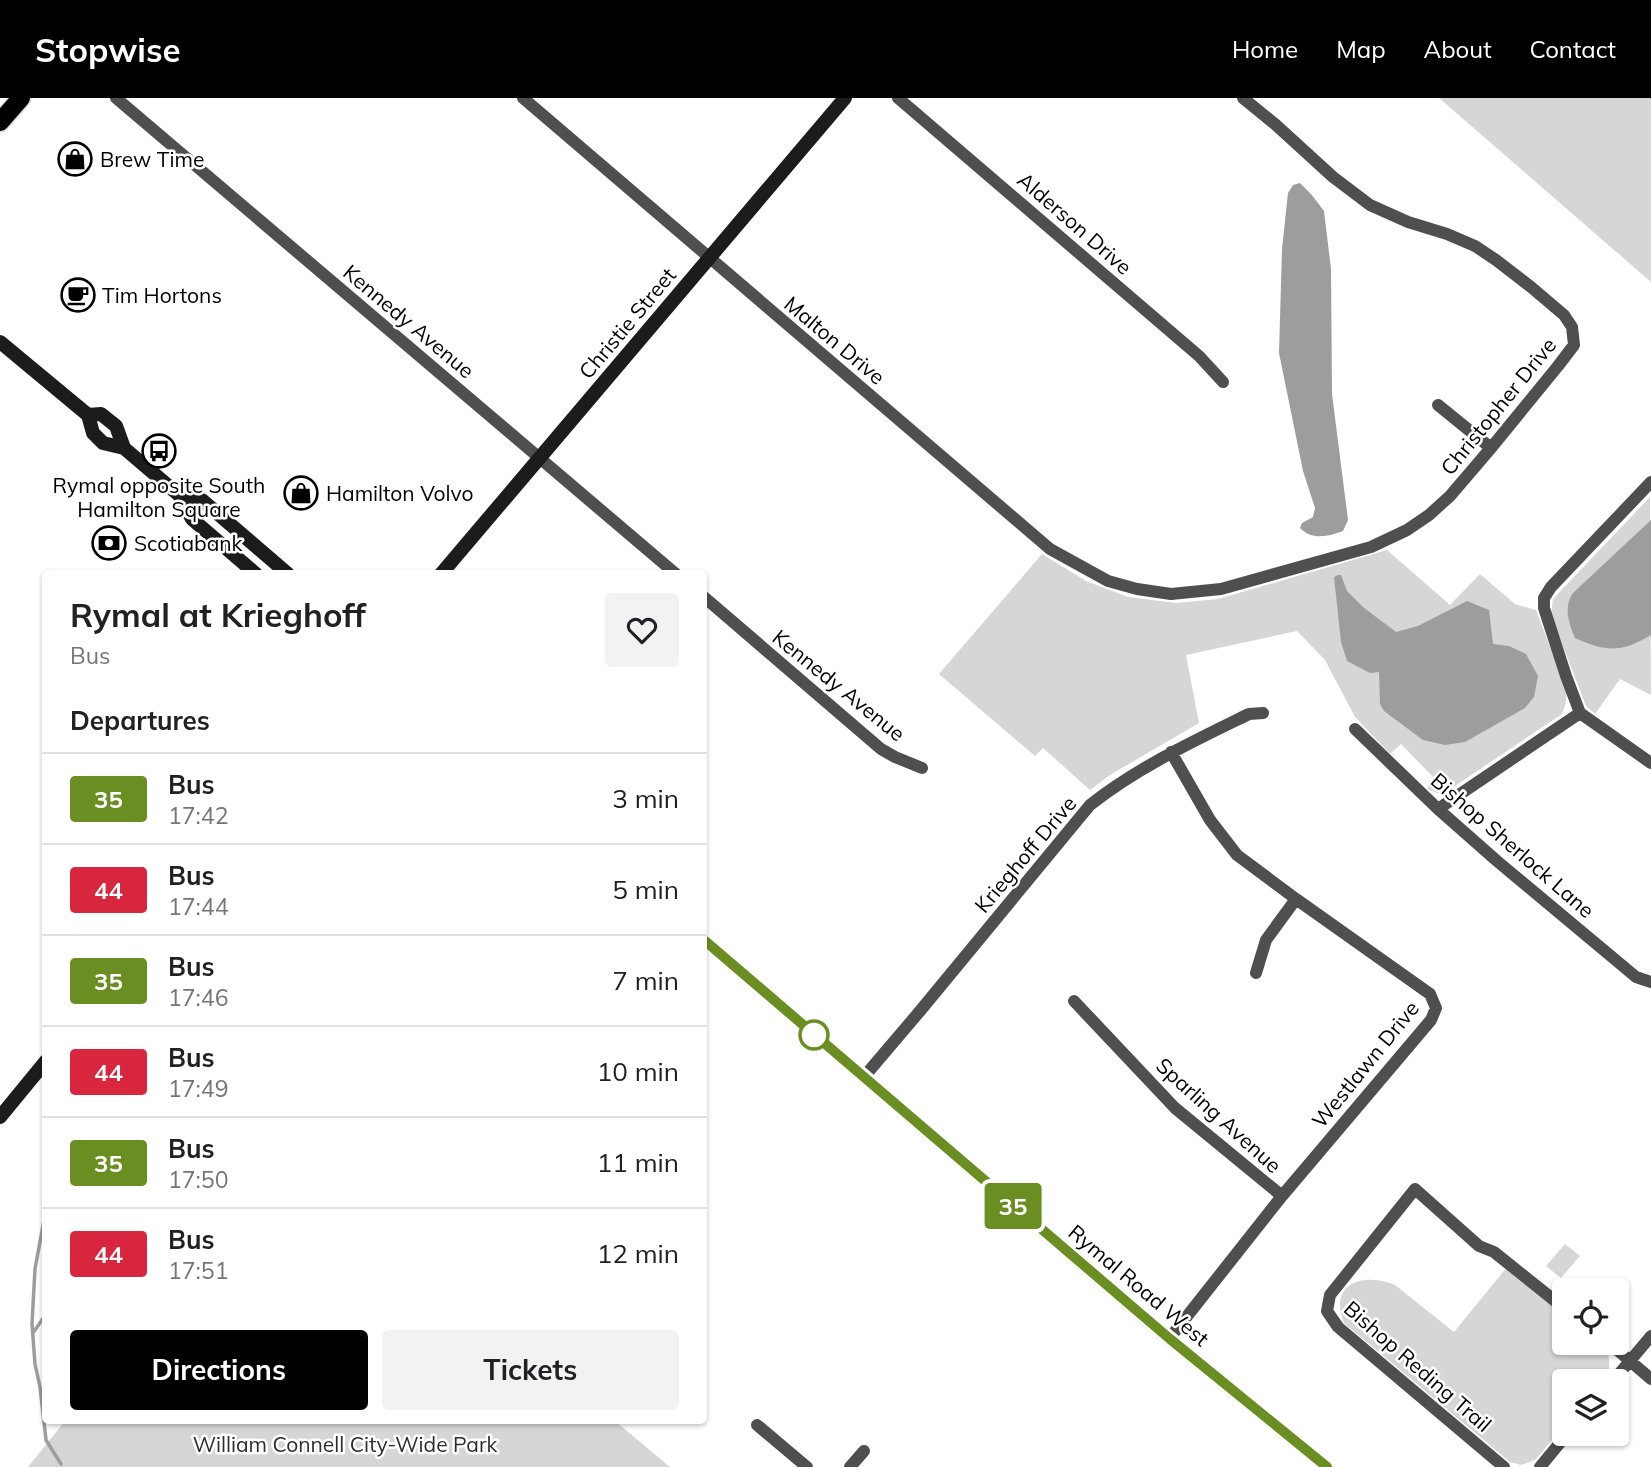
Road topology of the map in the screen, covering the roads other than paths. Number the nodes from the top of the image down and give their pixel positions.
1 (21, 98) edge
2 (116, 98) edge
3 (523, 98) edge
4 (845, 98) edge
5 (898, 98) edge
6 (1242, 98) edge
7 (0, 122) edge
8 (709, 258) junction
9 (0, 342) edge
10 (1223, 382) dead end
11 (1438, 405) dead end
12 (88, 415) junction
13 (124, 448) junction
14 (1491, 448) junction
15 (540, 458) junction
16 (1651, 482) edge
17 (179, 495) junction
18 (251, 570) edge
19 (283, 570) edge
20 (444, 570) edge
21 (671, 570) edge
22 (1137, 589) joint
23 (707, 600) edge
24 (1262, 713) dead end
25 (1580, 713) junction
26 (1355, 729) dead end
27 (1171, 752) junction
28 (1651, 764) edge
29 (922, 768) dead end
30 (1438, 809) junction
31 (1296, 899) junction
32 (707, 943) edge
33 (1256, 972) dead end
34 (1651, 982) edge
35 (1074, 1001) dead end
36 (42, 1066) edge
37 (863, 1078) junction
38 (0, 1117) edge
39 (1282, 1196) junction
40 (1552, 1298) edge
41 (1651, 1336) edge
42 (1170, 1339) junction
43 (1624, 1355) edge
44 (1630, 1360) junction
45 (1623, 1369) edge
46 (1651, 1378) edge
47 (757, 1425) dead end
48 (1557, 1446) edge
49 (864, 1451) dead end
50 (807, 1467) edge
51 (850, 1467) edge
52 (1327, 1467) edge
53 (1504, 1467) edge
54 (1539, 1467) edge

1 - 7 main road
2 - 15 street, Kennedy Avenue
3 - 8 street, Malton Drive
4 - 8 main road, Christie Street
5 - 10 street, Alderson Drive
6 - 14 street, Christopher Drive
8 - 15 main road, Christie Street
8 - 22 street, Malton Drive
9 - 12 main road
11 - 14 street
12 - 13 main road
12 - 13 main road
13 - 17 main road
14 - 22 street, Christopher Drive
15 - 20 main road, Christie Street
15 - 21 street, Kennedy Avenue
16 - 25 street
17 - 18 main road
17 - 19 main road
23 - 29 street, Kennedy Avenue
24 - 27 street, Krieghoff Drive
25 - 28 street
25 - 30 street
26 - 30 street, Bishop Sherlock Lane
27 - 31 street, Westlawn Drive
27 - 37 street, Krieghoff Drive
30 - 34 street, Bishop Sherlock Lane
31 - 33 street
31 - 39 street, Westlawn Drive
32 - 37 main road, Rymal Road West
35 - 39 street, Sparling Avenue
36 - 38 main road
37 - 42 main road, Rymal Road West
39 - 42 street, Westlawn Drive
40 - 53 street, Bishop Reding Trail
41 - 44 street
42 - 52 main road, Rymal Road West
43 - 44 street
44 - 45 street
44 - 46 street
47 - 50 street
48 - 54 street
49 - 51 street

